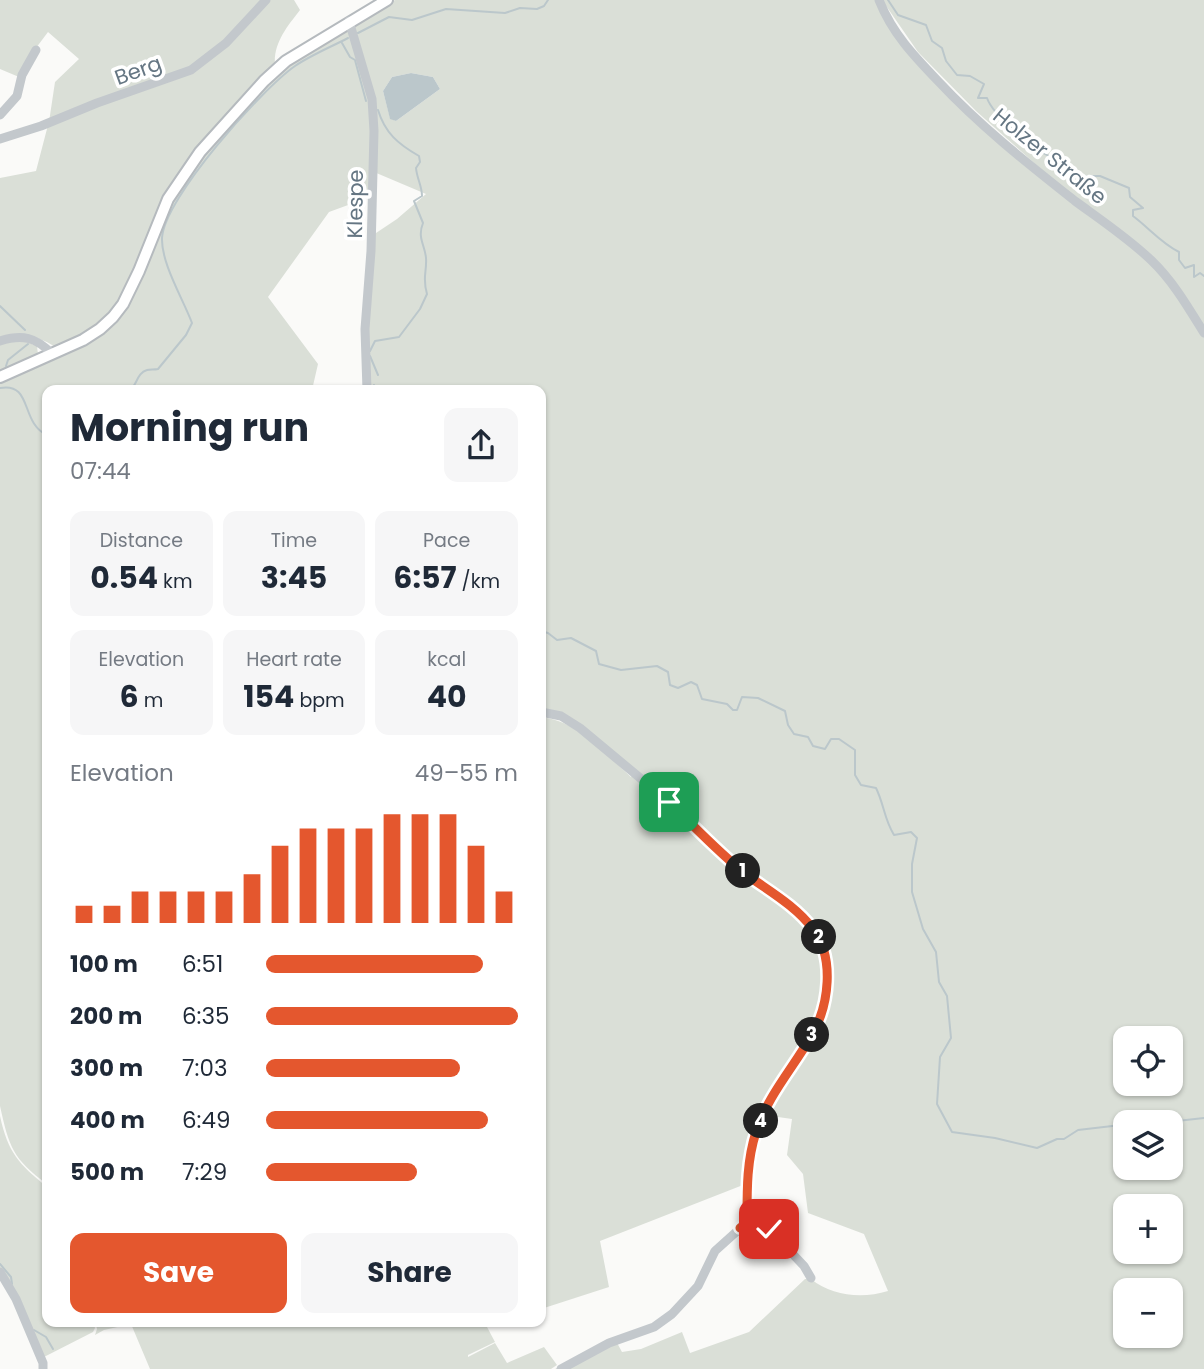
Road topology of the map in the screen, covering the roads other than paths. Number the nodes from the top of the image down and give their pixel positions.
1 (266, 0) edge
2 (387, 0) edge
3 (879, 0) edge
4 (349, 21) junction
5 (36, 50) dead end
6 (0, 115) edge
7 (0, 139) edge
8 (1204, 333) edge
9 (0, 341) edge
10 (52, 354) junction
11 (0, 377) edge
12 (367, 385) edge
13 (546, 713) edge
14 (740, 1228) junction
15 (0, 1272) edge
16 (811, 1278) dead end
17 (43, 1369) edge
18 (561, 1369) edge

1 - 7 street, Berg
2 - 4 main road
3 - 8 street, Holzer Straße
4 - 10 main road
4 - 12 street, Klespe
5 - 6 street
9 - 10 street
10 - 11 main road
13 - 14 street
14 - 16 street
14 - 18 street
15 - 17 street

